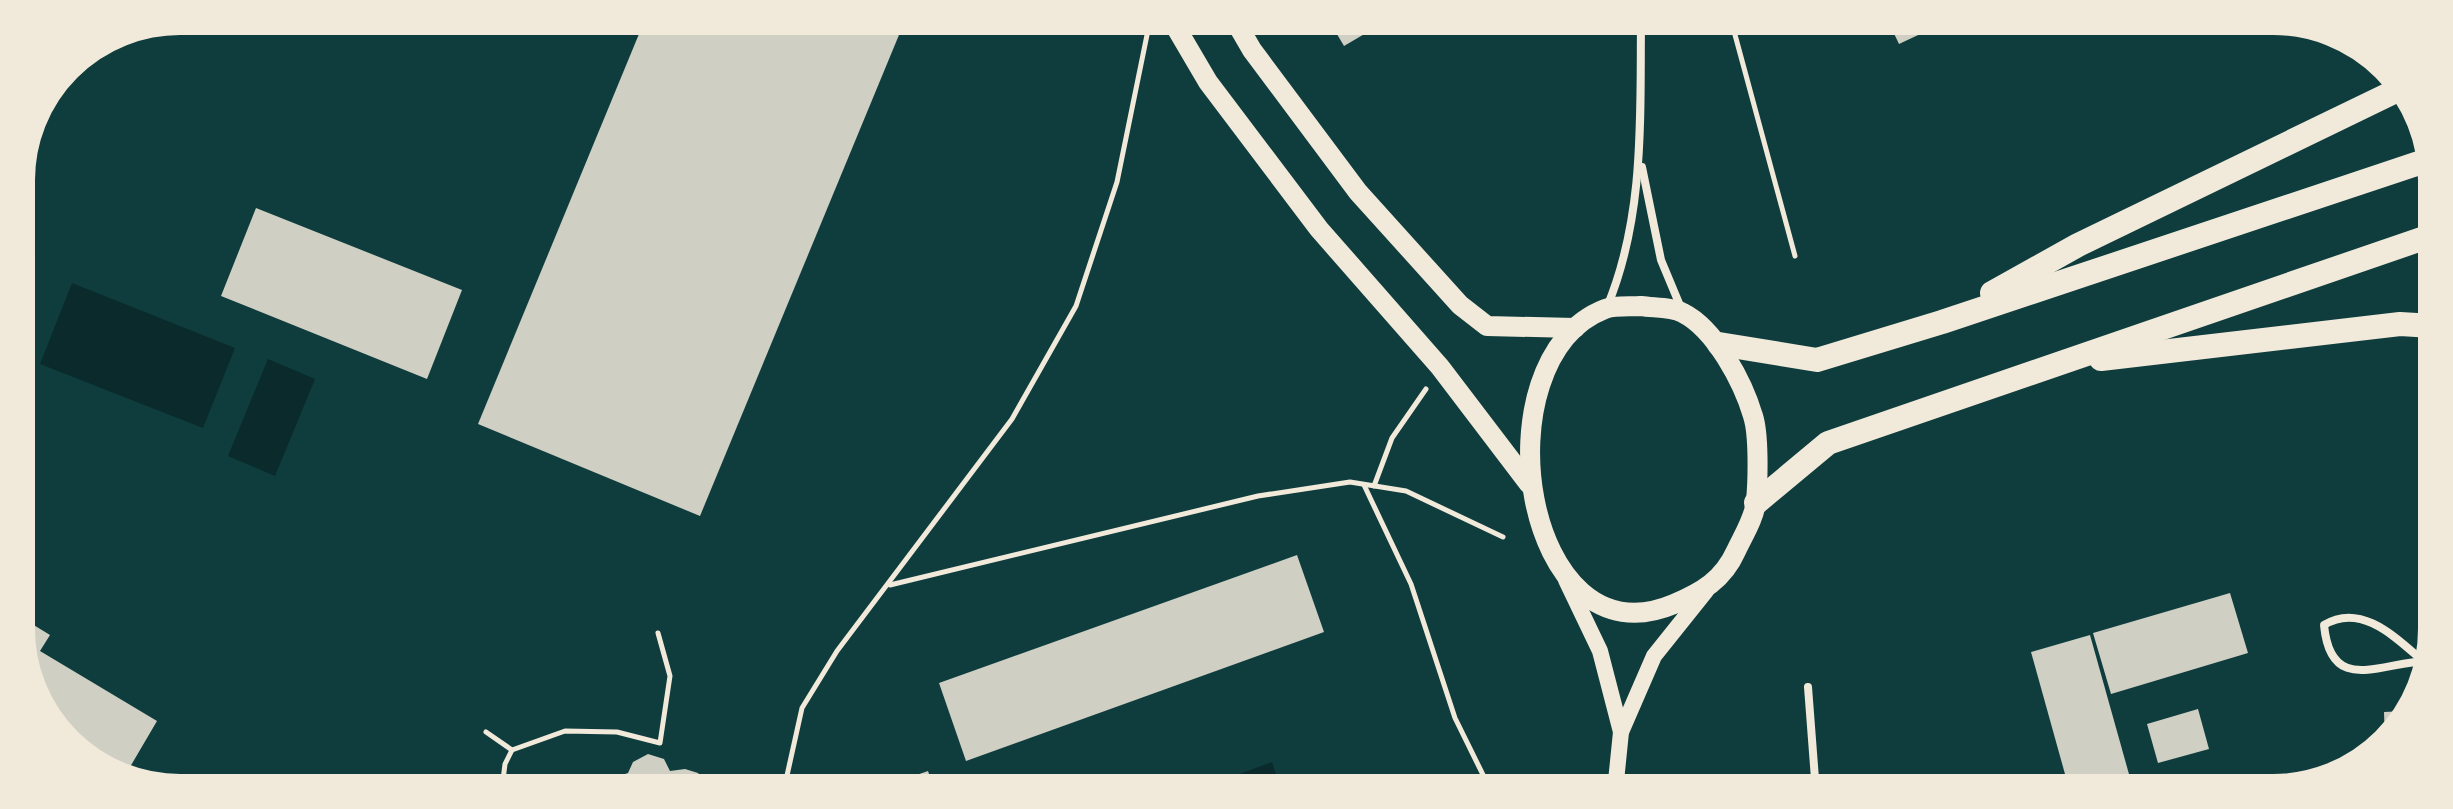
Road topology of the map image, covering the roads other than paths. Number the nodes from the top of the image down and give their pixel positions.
1 (1177, 30) edge
2 (1240, 30) edge
3 (1641, 30) edge
4 (2394, 92) edge
5 (1640, 160) junction
6 (2422, 162) edge
7 (2423, 238) edge
8 (1606, 308) junction
9 (1682, 312) junction
10 (1942, 322) junction
11 (2423, 325) edge
12 (1575, 328) junction
13 (1719, 344) junction
14 (2051, 364) junction
15 (1529, 484) junction
16 (1756, 503) junction
17 (1562, 571) junction
18 (1706, 591) junction
19 (2421, 656) edge
20 (2419, 662) edge
21 (1808, 687) dead end
22 (1621, 732) junction
23 (1616, 779) edge
24 (1815, 779) edge

1 - 15 main road
2 - 12 main road
3 - 5 street
4 - 10 highway
5 - 8 street
5 - 9 street
6 - 10 highway
7 - 14 highway
8 - 9 main road
8 - 12 main road
9 - 13 main road
10 - 13 highway
11 - 14 highway
12 - 15 main road
13 - 16 main road
14 - 16 highway
15 - 17 main road
16 - 18 main road
17 - 18 main road
17 - 22 main road
18 - 22 main road
19 - 20 street
21 - 24 street
22 - 23 main road

